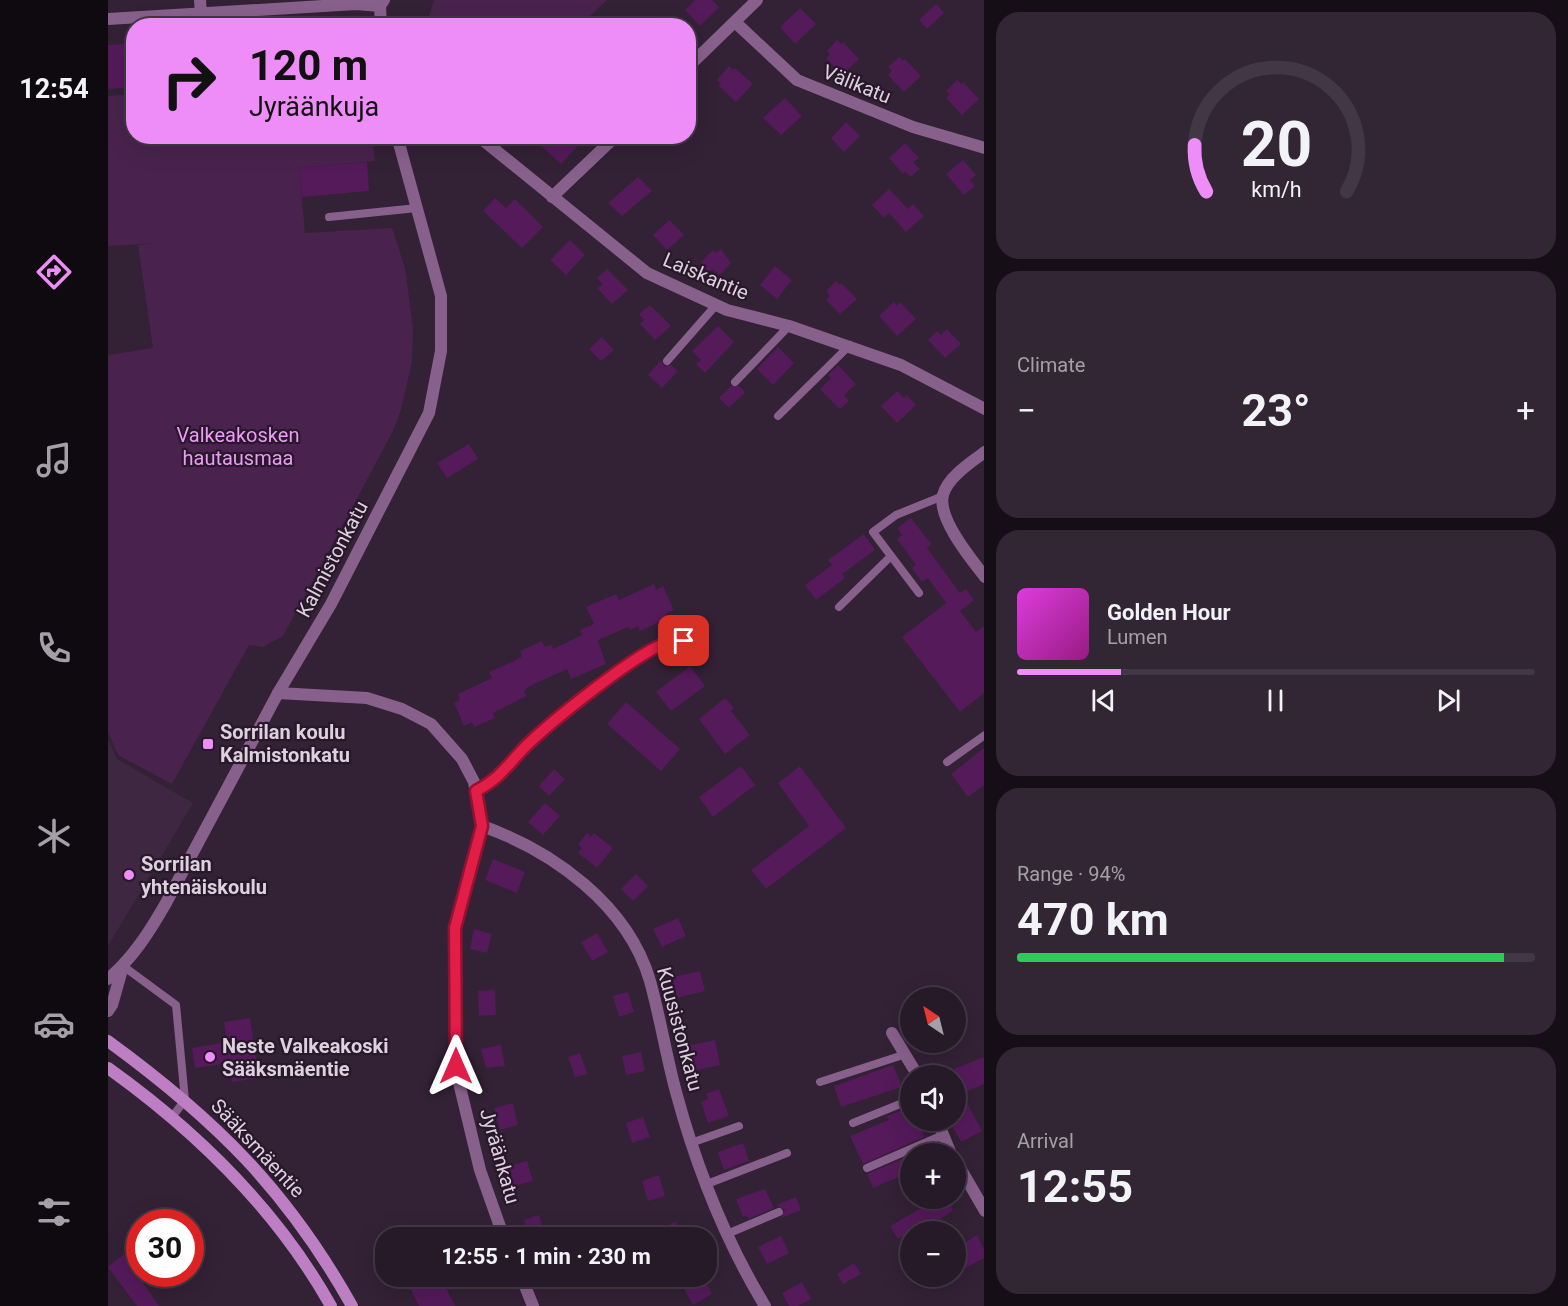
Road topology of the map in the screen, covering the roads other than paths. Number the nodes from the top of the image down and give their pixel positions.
1 (200, 0) edge
2 (757, 0) edge
3 (382, 3) edge
4 (201, 14) junction
5 (126, 18) edge
6 (127, 18) edge
7 (381, 18) edge
8 (108, 19) edge
9 (735, 22) junction
10 (696, 59) edge
11 (399, 144) edge
12 (488, 144) edge
13 (608, 144) edge
14 (984, 148) edge
15 (552, 197) junction
16 (417, 208) junction
17 (329, 217) dead end
18 (716, 305) junction
19 (789, 326) junction
20 (850, 345) junction
21 (667, 361) dead end
22 (735, 382) dead end
23 (984, 408) edge
24 (778, 416) dead end
25 (984, 452) edge
26 (942, 496) junction
27 (891, 556) junction
28 (984, 577) edge
29 (919, 593) dead end
30 (838, 607) dead end
31 (699, 640) dead end
32 (278, 693) junction
33 (984, 735) edge
34 (947, 762) dead end
35 (476, 791) junction
36 (482, 826) junction
37 (123, 966) junction
38 (108, 979) edge
39 (108, 1011) edge
40 (892, 1033) dead end
41 (108, 1041) edge
42 (906, 1054) junction
43 (912, 1065) edge
44 (108, 1068) edge
45 (820, 1082) dead end
46 (185, 1100) junction
47 (900, 1104) edge
48 (172, 1117) junction
49 (853, 1123) dead end
50 (739, 1126) dead end
51 (941, 1131) edge
52 (943, 1135) junction
53 (691, 1143) junction
54 (946, 1143) edge
55 (787, 1153) dead end
56 (867, 1168) dead end
57 (966, 1179) edge
58 (707, 1184) junction
59 (984, 1211) edge
60 (779, 1212) dead end
61 (500, 1227) edge
62 (727, 1234) junction
63 (525, 1287) edge
64 (331, 1306) edge
65 (352, 1306) edge
66 (533, 1306) edge
67 (765, 1306) edge

1 - 4 street
2 - 9 street
3 - 4 street
3 - 7 street
4 - 6 street
5 - 8 street
9 - 10 street
9 - 14 street, Välikatu
11 - 16 street, Kalmistonkatu
12 - 15 street, Laiskantie
13 - 15 street
15 - 18 street, Laiskantie
16 - 17 lane
16 - 32 street, Kalmistonkatu
18 - 19 street, Laiskantie
18 - 21 lane
19 - 20 street, Laiskantie
19 - 22 lane
20 - 23 street, Laiskantie
20 - 24 lane
25 - 26 street
26 - 27 lane
26 - 28 street
27 - 29 lane
27 - 30 lane
31 - 35 street
32 - 35 street, Jyräänkatu
32 - 37 street, Kalmistonkatu
33 - 34 lane
35 - 36 street, Jyräänkatu
36 - 53 street, Kuusistonkatu
36 - 61 street, Jyräänkatu
37 - 38 street, Kalmistonkatu
37 - 39 street, Kalmistonkatu
37 - 46 lane
40 - 42 street
41 - 46 main road, Sääksmäentie
42 - 43 street
42 - 45 lane
44 - 48 main road, Sääksmäentie
46 - 48 lane
46 - 65 main road, Sääksmäentie
47 - 49 lane
48 - 64 main road, Sääksmäentie
50 - 53 lane
51 - 52 street
52 - 54 street
52 - 56 lane
53 - 58 street, Kuusistonkatu
55 - 58 lane
57 - 59 street
58 - 62 street, Kuusistonkatu
60 - 62 lane
62 - 67 street, Kuusistonkatu
63 - 66 street

